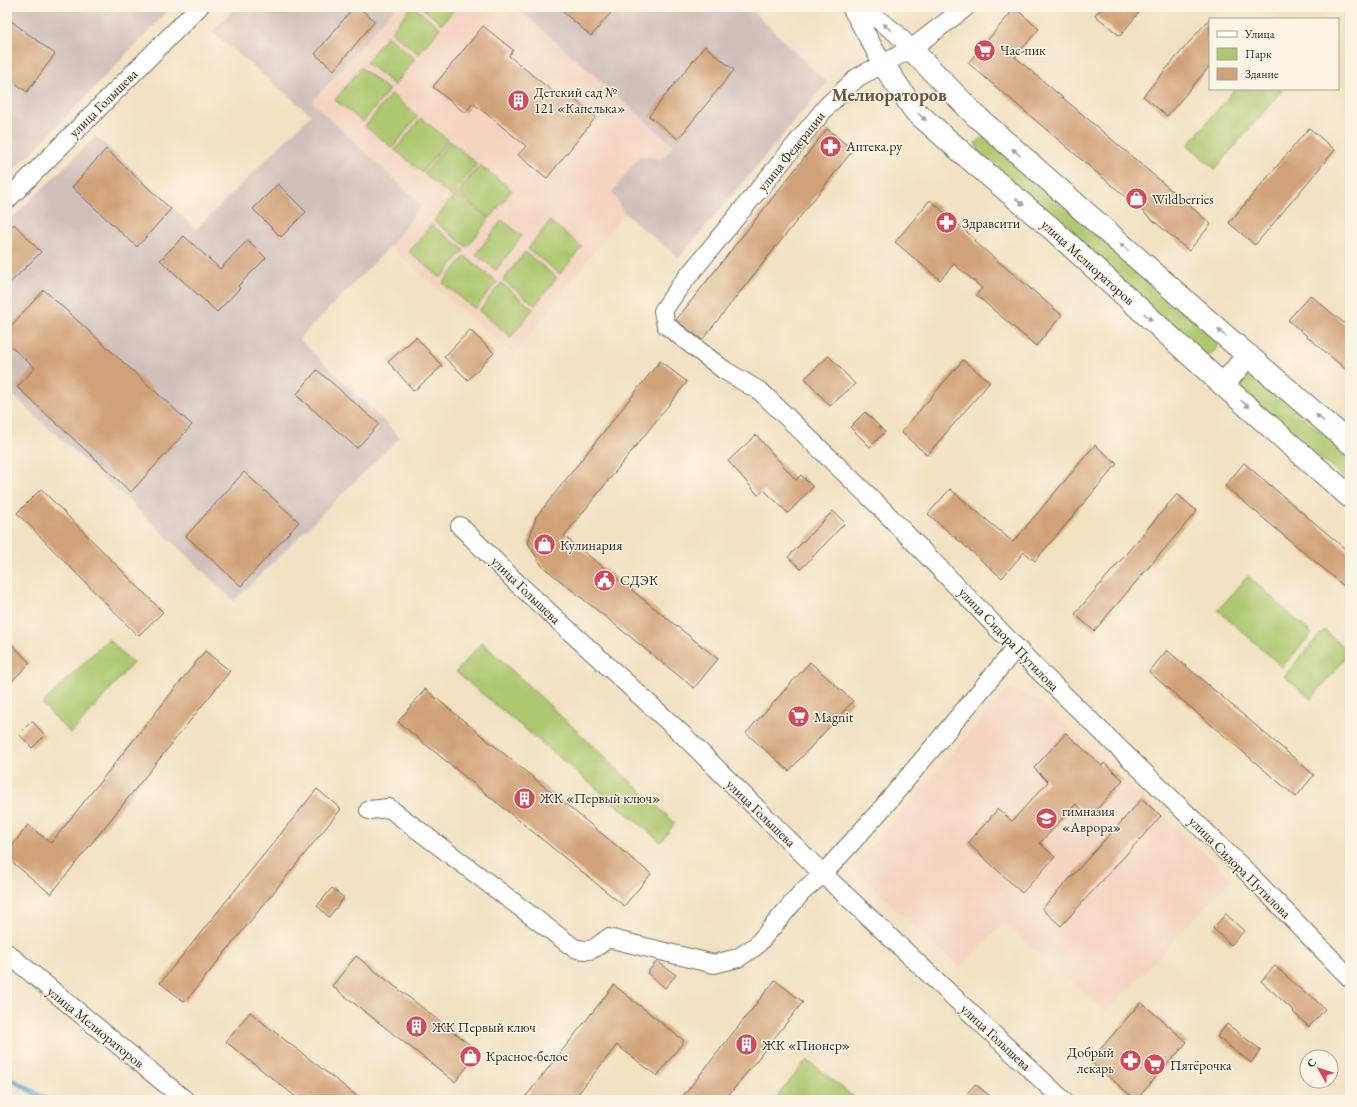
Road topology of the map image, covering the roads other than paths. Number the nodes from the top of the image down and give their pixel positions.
1 (199, 7) edge
2 (851, 7) edge
3 (861, 7) edge
4 (966, 7) edge
5 (911, 49) junction
6 (882, 63) junction
7 (7, 200) edge
8 (663, 311) joint
9 (1248, 355) junction
10 (1223, 385) junction
11 (1350, 443) edge
12 (1350, 497) edge
13 (460, 526) dead end
14 (1016, 648) junction
15 (369, 810) dead end
16 (823, 874) junction
17 (7, 953) edge
18 (1350, 978) edge
19 (186, 1100) edge
20 (1063, 1100) edge

1 - 7 street, улица Голышева
2 - 6 street, улица Мелиораторов
5 -> 3 street
4 - 5 street, улица Федерации
5 - 6 street, улица Федерации
9 -> 5 street
6 - 8 street, улица Федерации
6 -> 10 street, улица Мелиораторов
8 - 14 street, улица Сидора Путилова
9 - 10 street
11 -> 9 street
10 -> 12 street, улица Мелиораторов
13 - 16 street, улица Голышева
14 - 16 street
14 - 18 street, улица Сидора Путилова
15 - 16 street
16 - 20 street, улица Голышева
17 - 19 street, улица Мелиораторов

